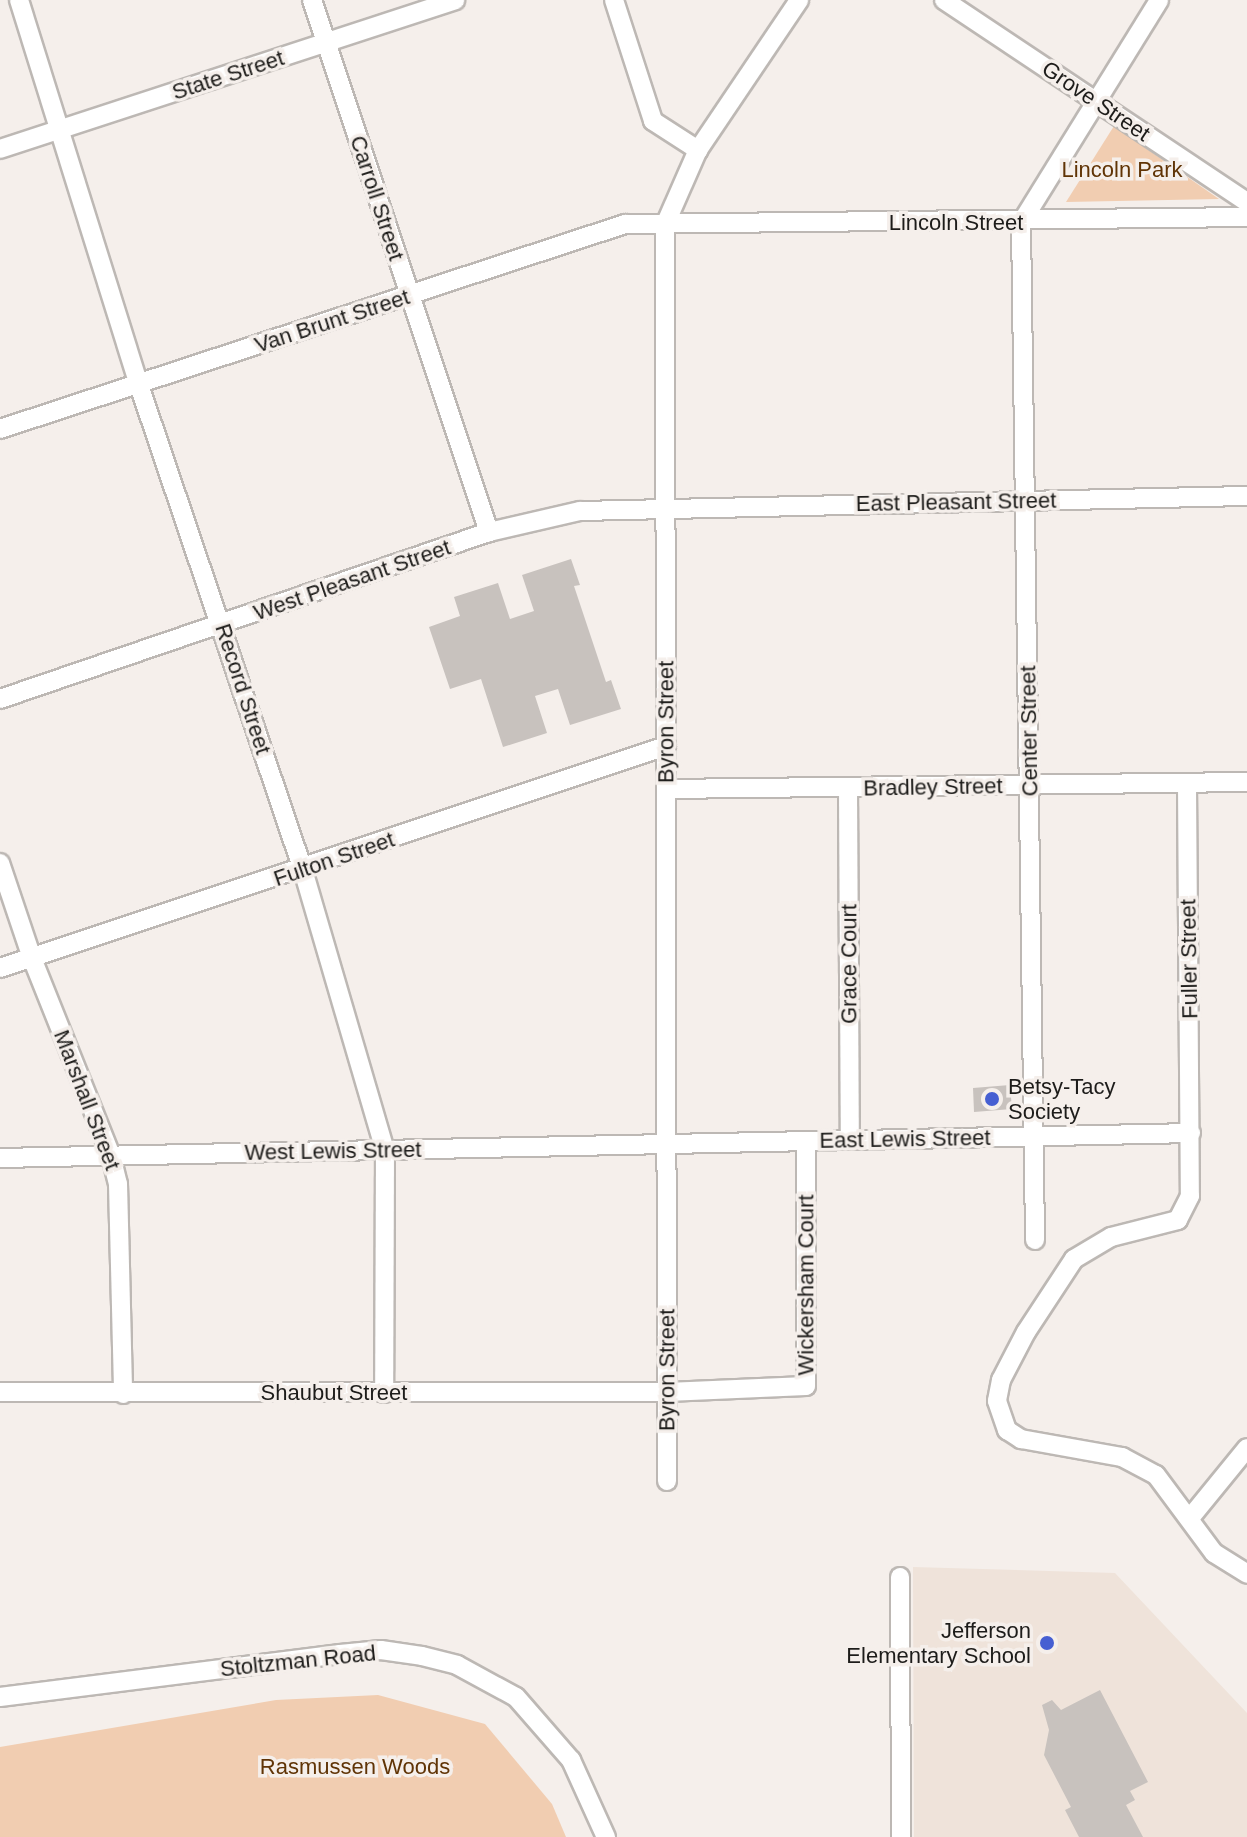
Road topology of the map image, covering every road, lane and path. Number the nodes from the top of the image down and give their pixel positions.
1 (19, 0) edge
2 (312, 0) edge
3 (455, 0) edge
4 (614, 0) edge
5 (799, 0) edge
6 (944, 0) edge
7 (1159, 0) edge
8 (326, 43) junction
9 (1096, 100) junction
10 (61, 129) junction
11 (0, 149) edge
12 (698, 150) junction
13 (1247, 202) edge
14 (1247, 217) edge
15 (1021, 223) junction
16 (665, 225) junction
17 (410, 296) junction
18 (139, 385) junction
19 (0, 429) edge
20 (1247, 496) edge
21 (1026, 501) junction
22 (666, 507) junction
23 (489, 532) junction
24 (222, 626) junction
25 (0, 699) edge
26 (666, 746) junction
27 (1247, 782) edge
28 (1187, 784) junction
29 (1030, 785) junction
30 (848, 788) junction
31 (666, 789) junction
32 (0, 863) edge
33 (303, 870) junction
34 (32, 958) junction
35 (0, 968) edge
36 (1191, 1133) junction
37 (1036, 1137) junction
38 (850, 1140) junction
39 (806, 1141) junction
40 (667, 1144) junction
41 (385, 1150) junction
42 (111, 1156) junction
43 (0, 1158) edge
44 (1035, 1240) dead end
45 (0, 1392) edge
46 (667, 1392) junction
47 (384, 1393) junction
48 (123, 1394) junction
49 (1247, 1448) edge
50 (667, 1481) dead end
51 (1190, 1518) junction
52 (1247, 1574) edge
53 (900, 1577) dead end
54 (0, 1697) edge
55 (606, 1837) edge
56 (901, 1837) edge

1 - 10 street, Record Street
2 - 8 street, Carroll Street
3 - 8 street, State Street
4 - 12 street
5 - 12 street, Byron Street
6 - 9 street, Grove Street
7 - 9 street
8 - 10 street, State Street
8 - 17 street, Carroll Street
9 - 13 street, Grove Street
9 - 15 street
10 - 11 street, State Street
10 - 18 street, Record Street
12 - 16 street, Byron Street
14 - 15 street, Lincoln Street
15 - 16 street, Lincoln Street
15 - 21 street, Center Street
16 - 17 street, Van Brunt Street
16 - 22 street, Byron Street
17 - 18 street, Van Brunt Street
17 - 23 street, Carroll Street
18 - 19 street, Van Brunt Street
18 - 24 street, Record Street
20 - 21 street, East Pleasant Street
21 - 22 street, East Pleasant Street
21 - 29 street, Center Street
22 - 23 street, West Pleasant Street
22 - 26 street, Byron Street
23 - 24 street, West Pleasant Street
24 - 25 street, West Pleasant Street
24 - 33 street, Record Street
26 - 31 street, Byron Street
26 - 33 street, Fulton Street
27 - 28 street, Bradley Street
28 - 29 street, Bradley Street
28 - 36 street, Fuller Street
29 - 30 street, Bradley Street
29 - 37 street, Center Street
30 - 31 street, Bradley Street
30 - 38 street, Grace Court
31 - 40 street, Byron Street
32 - 34 street, Marshall Street
33 - 34 street, Fulton Street
33 - 41 street, Record Street
34 - 35 street, Fulton Street
34 - 42 street, Marshall Street
36 - 37 street, East Lewis Street
36 - 51 street, Fuller Street
37 - 38 street, East Lewis Street
37 - 44 street, Center Street
38 - 39 street, East Lewis Street
39 - 40 street, East Lewis Street
39 - 46 street, Wickersham Court
40 - 41 street, West Lewis Street
40 - 46 street, Byron Street
41 - 42 street, West Lewis Street
41 - 47 street, Record Street
42 - 43 street, West Lewis Street
42 - 48 street, Marshall Street
45 - 48 street, Shaubut Street
46 - 47 street, Shaubut Street
46 - 50 street, Byron Street
47 - 48 street, Shaubut Street
49 - 51 street
51 - 52 street, Fuller Street
53 - 56 street
54 - 55 street, Stoltzman Road

